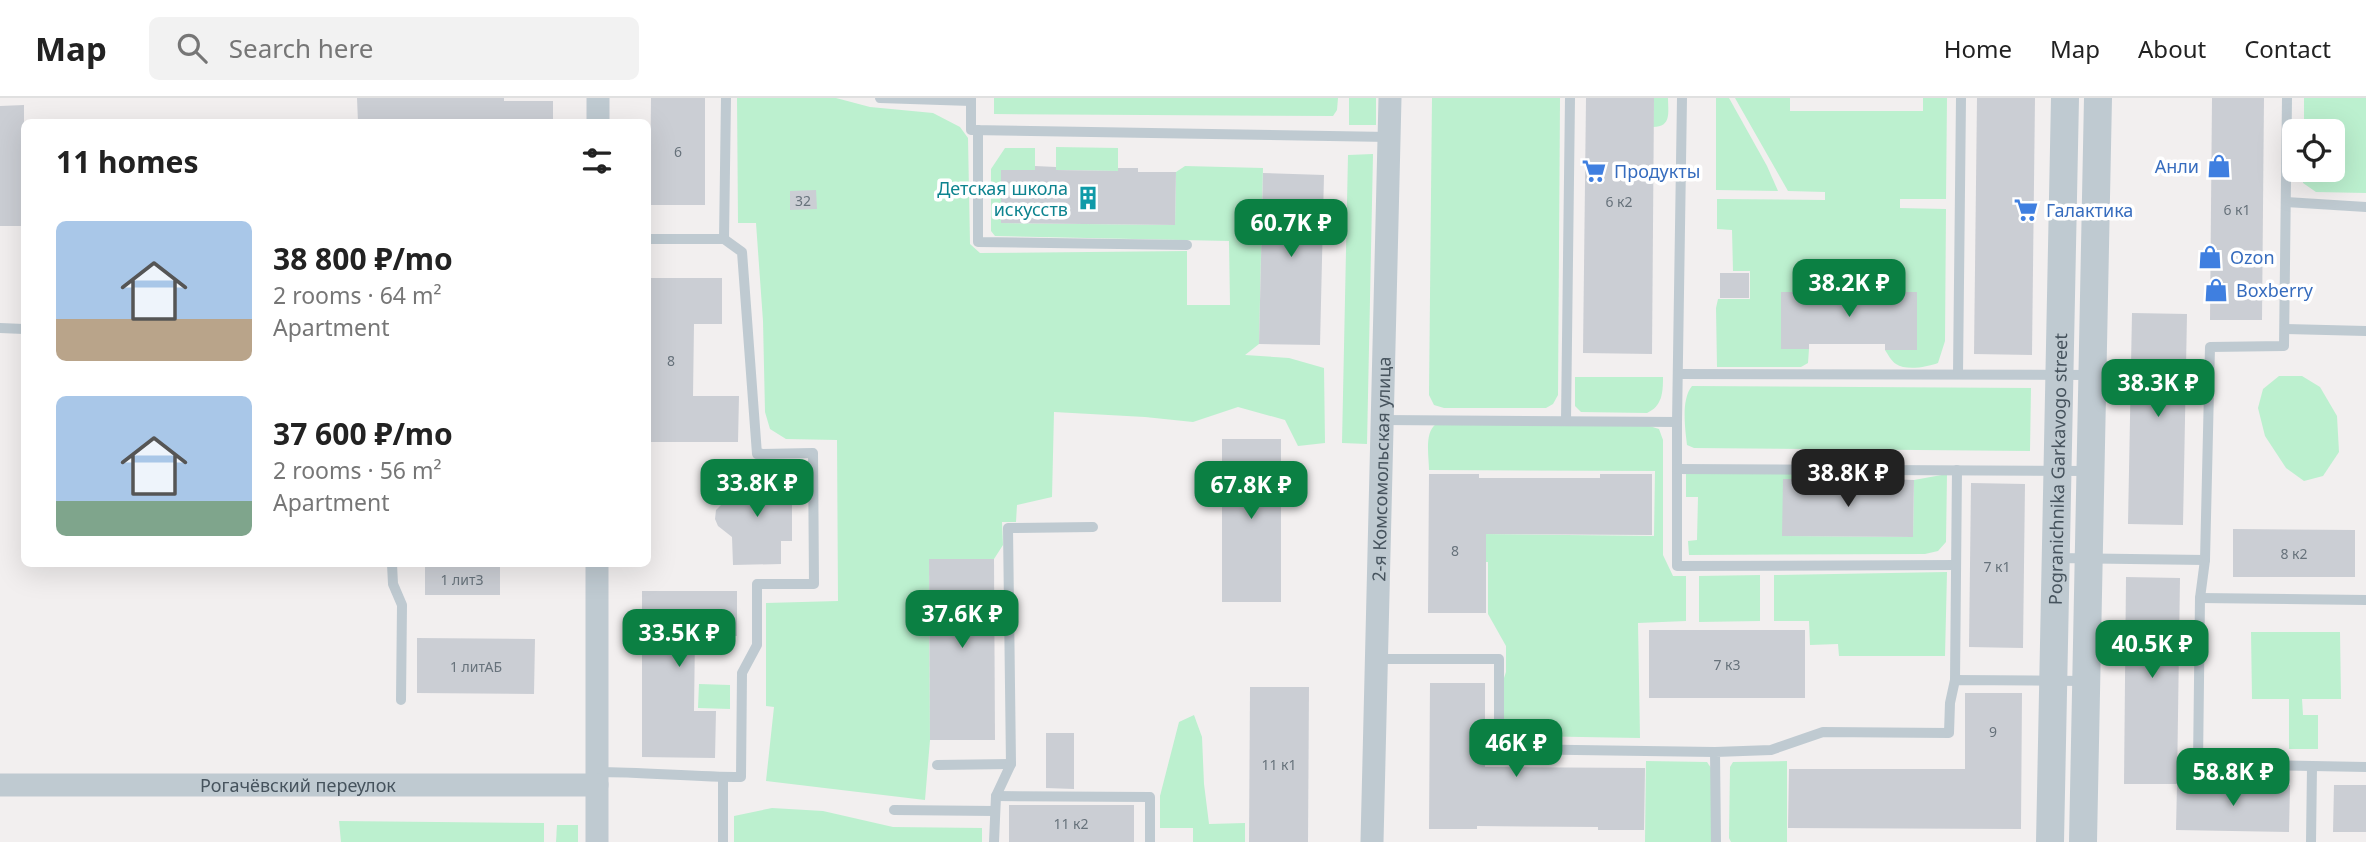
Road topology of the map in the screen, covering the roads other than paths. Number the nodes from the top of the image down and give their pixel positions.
1 (598, 98) edge
2 (726, 98) edge
3 (880, 98) edge
4 (1390, 98) edge
5 (1570, 98) edge
6 (1682, 98) edge
7 (1961, 98) edge
8 (2066, 98) edge
9 (2098, 98) edge
10 (2287, 98) edge
11 (971, 99) edge
12 (598, 119) edge
13 (978, 130) junction
14 (1390, 137) junction
15 (2286, 202) junction
16 (2366, 207) edge
17 (651, 239) edge
18 (724, 239) junction
19 (1187, 246) dead end
20 (0, 328) edge
21 (21, 329) edge
22 (2285, 329) junction
23 (2366, 331) edge
24 (1678, 374) junction
25 (1958, 374) junction
26 (2060, 374) junction
27 (2092, 374) junction
28 (1382, 420) junction
29 (1566, 421) junction
30 (1677, 422) junction
31 (1677, 469) junction
32 (1957, 470) junction
33 (2058, 470) junction
34 (2090, 471) junction
35 (1093, 527) dead end
36 (2056, 558) junction
37 (2088, 559) junction
38 (2205, 560) junction
39 (1956, 565) junction
40 (393, 567) edge
41 (597, 567) edge
42 (2200, 598) junction
43 (2366, 600) edge
44 (1377, 660) junction
45 (1955, 680) junction
46 (2054, 681) junction
47 (2086, 681) junction
48 (401, 700) dead end
49 (1715, 752) junction
50 (1011, 764) junction
51 (937, 765) dead end
52 (2312, 767) junction
53 (2366, 767) edge
54 (723, 777) junction
55 (597, 779) junction
56 (0, 785) edge
57 (996, 796) junction
58 (894, 810) dead end
59 (994, 811) junction
60 (597, 842) edge
61 (723, 842) edge
62 (994, 842) edge
63 (1150, 842) edge
64 (1372, 842) edge
65 (1716, 842) edge
66 (2050, 842) edge
67 (2083, 842) edge
68 (2311, 842) edge

1 - 12 street
2 - 18 lane
3 - 11 lane
4 - 14 street, 2-я Комсомольская улица
5 - 29 lane
6 - 24 lane
7 - 25 lane
8 - 26 street, Pogranichnika Garkavogo street
9 - 27 street, Pogranichnika Garkavogo street
10 - 15 lane
11 - 13 lane
13 - 14 lane
13 - 19 lane
14 - 28 street, 2-я Комсомольская улица
15 - 16 lane
15 - 22 lane
17 - 18 lane
18 - 54 lane
20 - 21 lane
22 - 23 lane
22 - 38 lane
24 - 25 lane
24 - 30 lane
25 - 26 lane
26 - 27 lane
26 - 33 street, Pogranichnika Garkavogo street
27 - 34 street, Pogranichnika Garkavogo street
28 - 29 lane
28 - 44 street, 2-я Комсомольская улица
29 - 30 lane
30 - 31 lane
31 - 32 lane
31 - 39 lane
32 - 33 lane
32 - 39 lane
33 - 34 lane
33 - 36 street, Pogranichnika Garkavogo street
34 - 37 street, Pogranichnika Garkavogo street
35 - 50 lane
36 - 37 lane
36 - 46 street, Pogranichnika Garkavogo street
37 - 38 lane
37 - 47 street, Pogranichnika Garkavogo street
38 - 42 lane
39 - 45 lane
40 - 48 lane
41 - 55 street
42 - 43 lane
42 - 52 lane
44 - 49 lane
44 - 64 street, 2-я Комсомольская улица
45 - 46 lane
45 - 49 lane
46 - 47 lane
46 - 66 street, Pogranichnika Garkavogo street
47 - 67 street, Pogranichnika Garkavogo street
49 - 65 lane
50 - 51 lane
50 - 57 lane
52 - 53 lane
52 - 68 lane
54 - 55 lane
54 - 61 lane
55 - 56 street, Рогачёвский переулок
55 - 60 street
57 - 59 lane
57 - 63 lane
58 - 59 lane
59 - 62 lane

